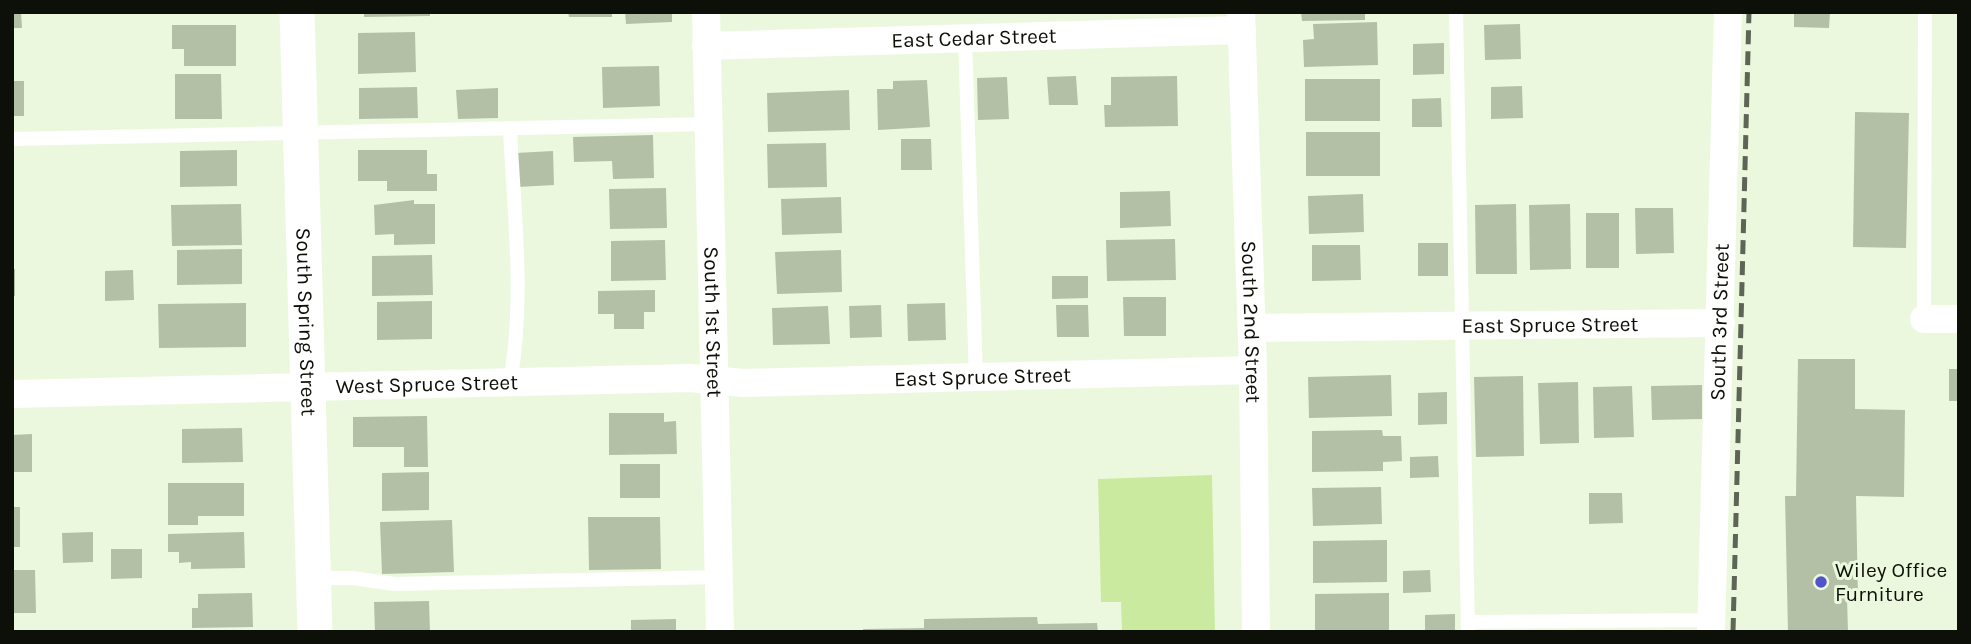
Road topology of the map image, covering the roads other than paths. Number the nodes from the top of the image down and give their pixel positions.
1 (297, 12) edge
2 (706, 12) edge
3 (1456, 12) edge
4 (1728, 12) edge
5 (1925, 12) edge
6 (1241, 21) edge
7 (965, 38) junction
8 (706, 46) junction
9 (709, 124) junction
10 (510, 130) junction
11 (300, 135) junction
12 (12, 139) edge
13 (1924, 319) joint
14 (1959, 319) edge
15 (1721, 323) junction
16 (1461, 326) junction
17 (1252, 328) junction
18 (1253, 370) junction
19 (714, 378) junction
20 (976, 378) junction
21 (510, 382) junction
22 (309, 387) junction
23 (12, 394) edge
24 (719, 577) junction
25 (314, 578) junction
26 (1624, 626) edge
27 (1711, 626) edge
28 (1468, 627) edge
29 (315, 632) edge
30 (720, 632) edge
31 (1256, 632) edge

1 - 11 street, South Spring Street
2 - 8 street, South 1st Street
3 - 16 lane
4 - 15 street, South 3rd Street
5 - 13 lane
6 - 7 street, East Cedar Street
6 - 17 street, South 2nd Street
7 - 8 street, East Cedar Street
7 - 20 lane
8 - 9 street, South 1st Street
9 - 10 lane
9 - 19 street, South 1st Street
10 - 11 lane
10 - 21 lane
11 - 12 lane
11 - 22 street, South Spring Street
13 - 14 street
15 - 16 street, East Spruce Street
15 - 27 street, South 3rd Street
16 - 17 street, East Spruce Street
16 - 28 lane
17 - 18 street, South 2nd Street
18 - 20 street, East Spruce Street
18 - 31 street, South 2nd Street
19 - 20 street, East Spruce Street
19 - 21 street, West Spruce Street
19 - 24 street, South 1st Street
21 - 22 street, West Spruce Street
22 - 23 street, West Spruce Street
22 - 25 street, South Spring Street
24 - 25 lane
24 - 30 street, South 1st Street
25 - 29 street, South Spring Street
26 - 27 lane
26 - 28 lane

